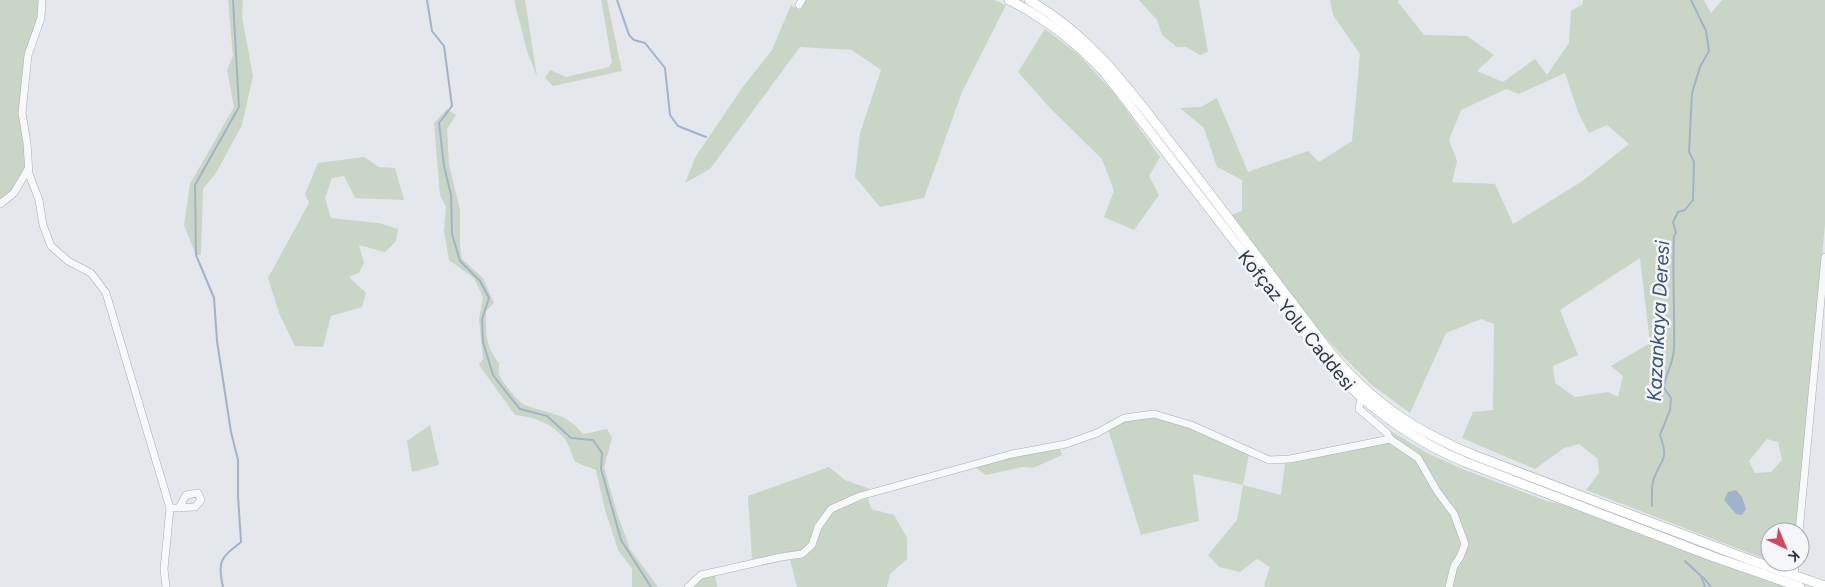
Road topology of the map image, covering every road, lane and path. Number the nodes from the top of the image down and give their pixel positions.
1 (42, 0) edge
2 (1009, 0) edge
3 (1029, 0) edge
4 (28, 169) junction
5 (0, 204) edge
6 (1825, 257) edge
7 (1361, 398) junction
8 (1390, 439) junction
9 (170, 508) junction
10 (179, 508) dead end
11 (1800, 522) edge
12 (1794, 572) edge
13 (1794, 575) junction
14 (1825, 586) edge
15 (166, 587) edge
16 (688, 587) edge
17 (1449, 587) edge
18 (1800, 587) edge

1 - 4 street
2 - 7 main road, Kofçaz Yolu Caddesi
3 - 13 main road, Kofçaz Yolu Caddesi
4 - 5 street
4 - 9 street
6 - 11 street
7 - 8 street
7 - 18 main road, Kofçaz Yolu Caddesi
8 - 16 street
8 - 17 street
9 - 10 street
9 - 15 street
12 - 13 street
13 - 14 main road, Kofçaz Yolu Caddesi

